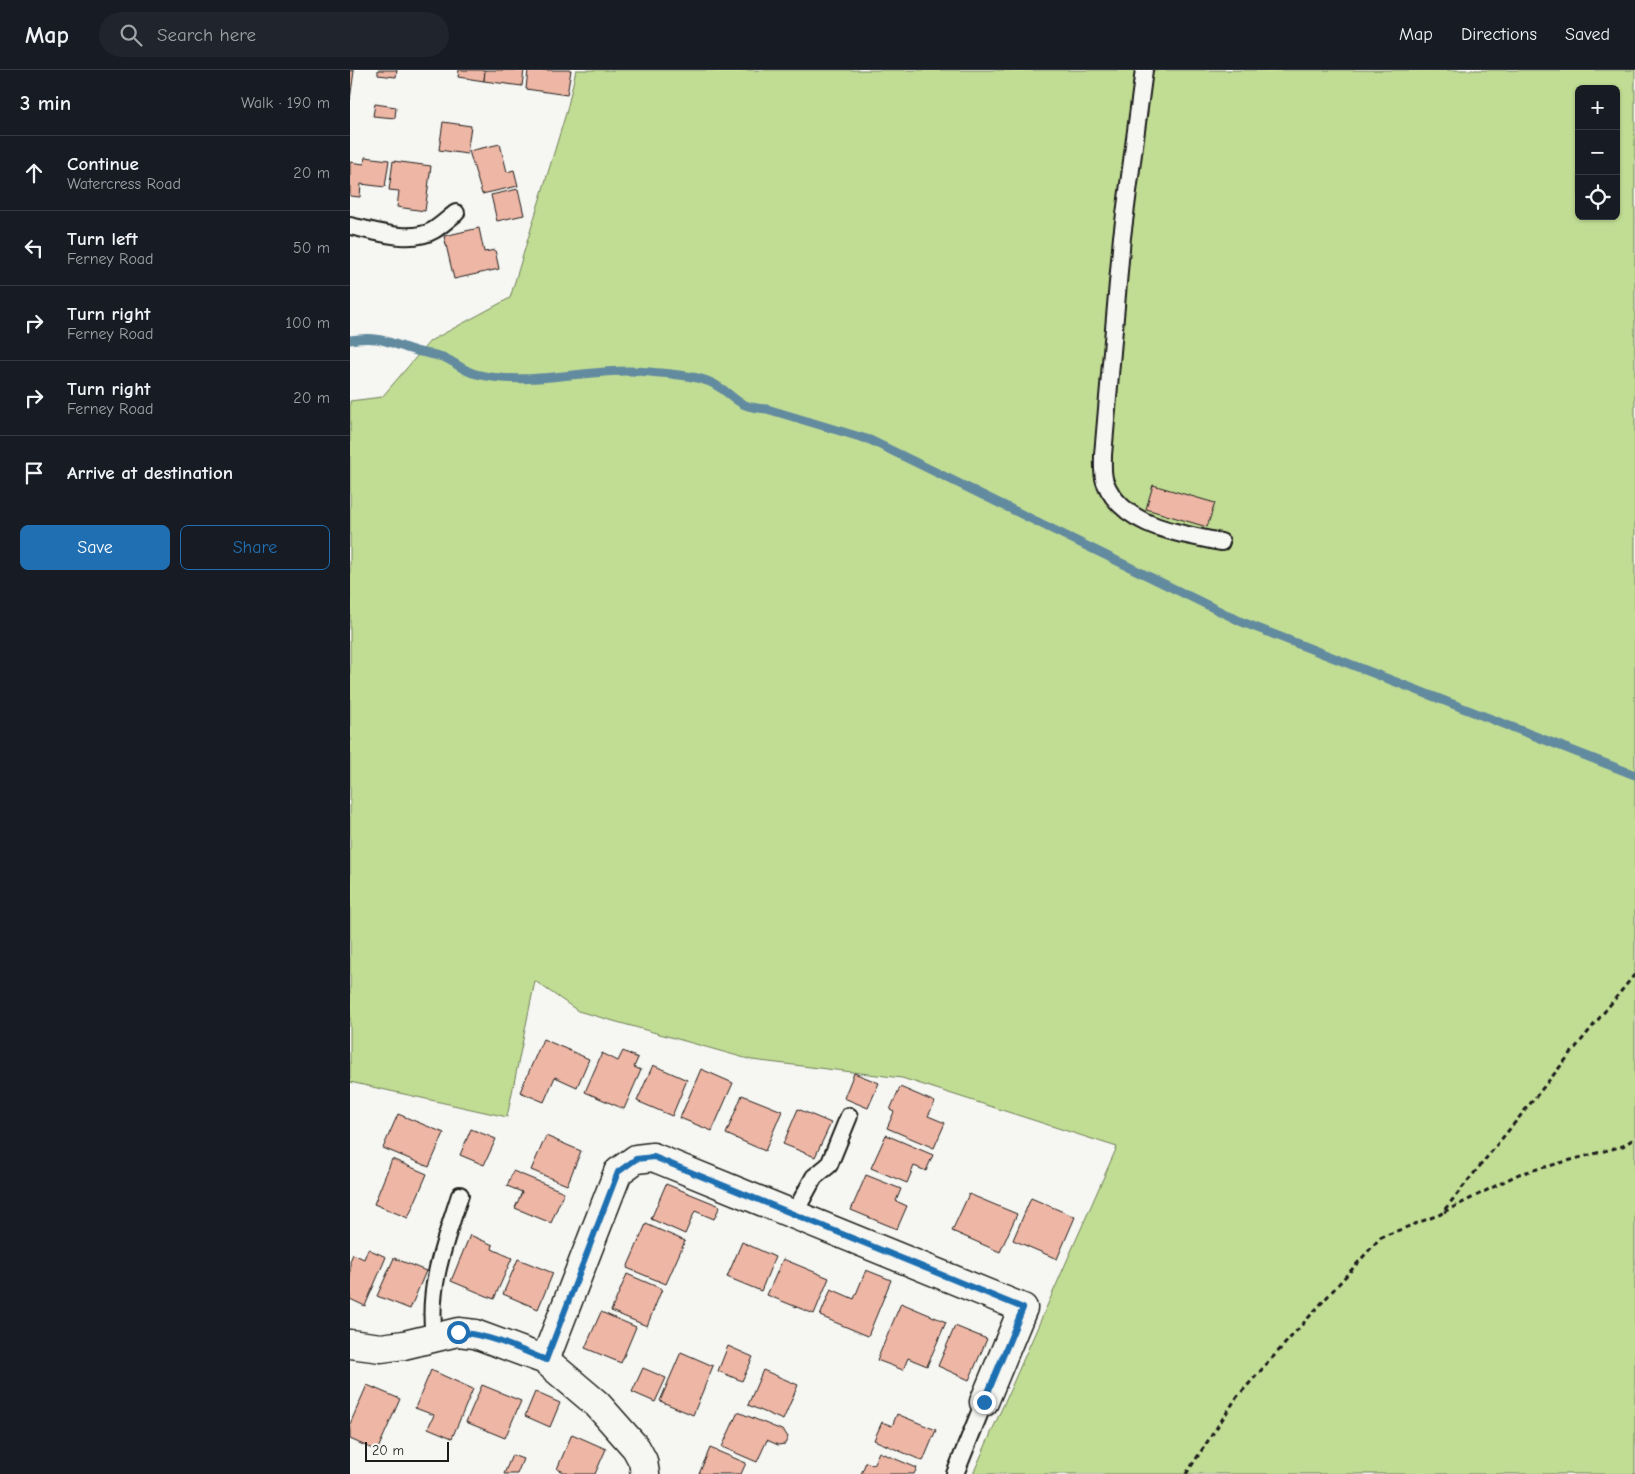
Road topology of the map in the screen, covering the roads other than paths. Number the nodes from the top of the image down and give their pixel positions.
1 (1144, 70) edge
2 (456, 213) dead end
3 (350, 226) edge
4 (1221, 542) dead end
5 (849, 1116) dead end
6 (460, 1195) dead end
7 (794, 1214) junction
8 (434, 1336) junction
9 (350, 1344) edge
10 (546, 1360) junction
11 (984, 1402) joint
12 (645, 1474) edge
13 (955, 1474) edge

1 - 4 lane
2 - 3 lane
5 - 7 lane
6 - 8 lane
7 - 10 street
7 - 11 street
8 - 9 street
8 - 10 street
10 - 12 street
11 - 13 lane

